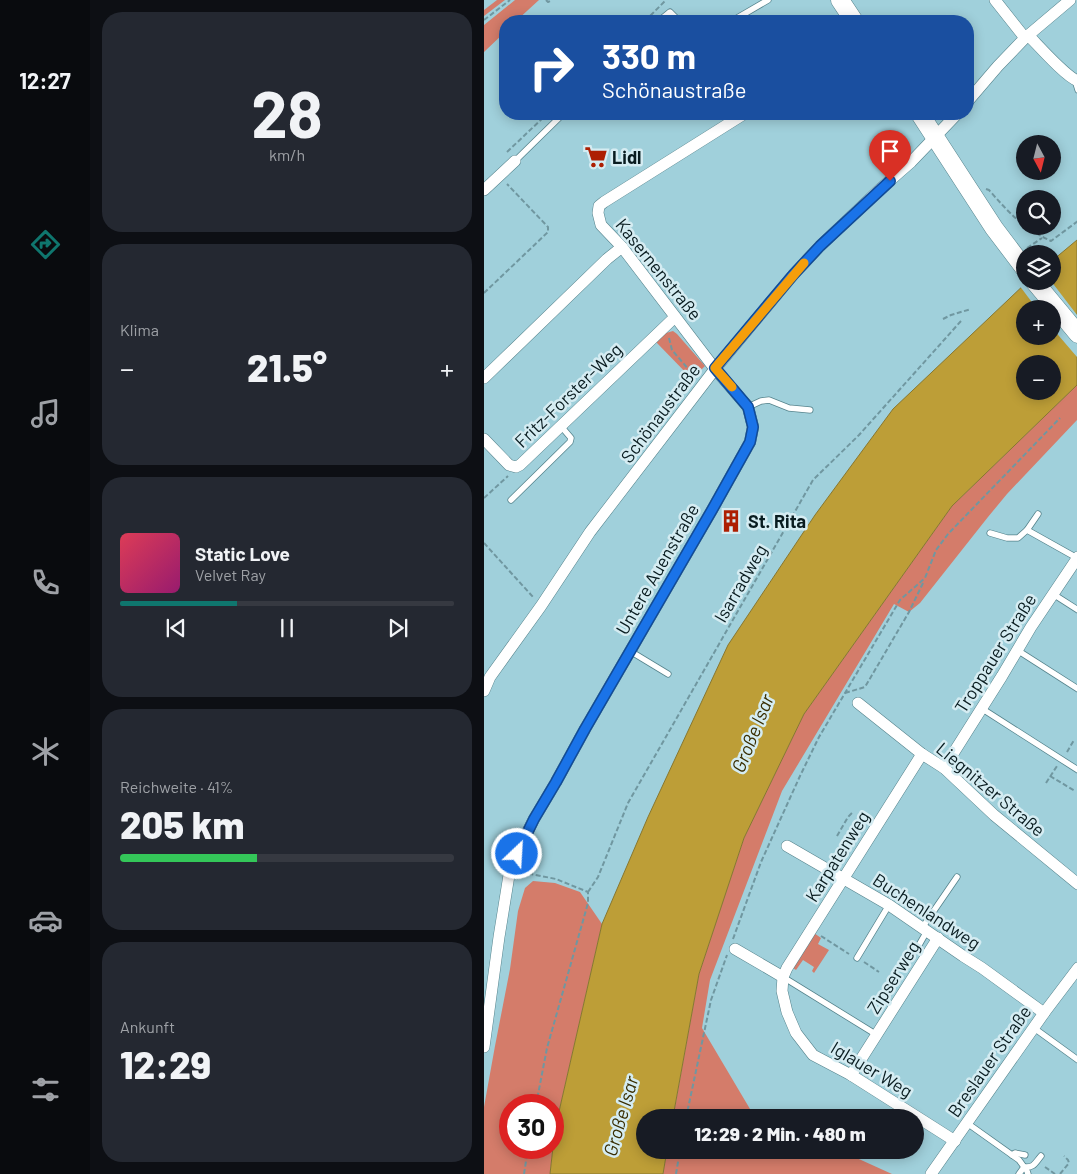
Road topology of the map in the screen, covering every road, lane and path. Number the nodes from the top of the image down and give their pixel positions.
1 (510, 0) edge
2 (546, 0) edge
3 (552, 0) edge
4 (666, 0) edge
5 (768, 0) edge
6 (840, 0) edge
7 (854, 0) edge
8 (995, 0) edge
9 (1070, 0) edge
10 (651, 15) edge
11 (742, 15) edge
12 (850, 15) edge
13 (864, 15) edge
14 (484, 20) edge
15 (1027, 37) junction
16 (1076, 84) edge
17 (974, 94) edge
18 (542, 120) edge
19 (556, 120) edge
20 (734, 120) edge
21 (924, 120) edge
22 (951, 120) edge
23 (935, 137) junction
24 (510, 157) junction
25 (499, 176) junction
26 (965, 184) junction
27 (484, 190) edge
28 (1077, 221) edge
29 (1043, 238) junction
30 (1036, 245) edge
31 (622, 248) junction
32 (1016, 258) edge
33 (1041, 290) edge
34 (484, 293) edge
35 (971, 309) dead end
36 (675, 317) junction
37 (944, 319) dead end
38 (961, 321) dead end
39 (668, 333) dead end
40 (1077, 334) edge
41 (715, 368) junction
42 (694, 376) dead end
43 (484, 378) edge
44 (748, 407) junction
45 (810, 410) dead end
46 (1060, 418) dead end
47 (560, 426) junction
48 (484, 439) edge
49 (516, 467) junction
50 (484, 498) edge
51 (511, 500) dead end
52 (1038, 514) dead end
53 (1027, 530) junction
54 (990, 533) dead end
55 (484, 543) edge
56 (1077, 557) edge
57 (925, 578) junction
58 (1053, 594) junction
59 (541, 606) junction
60 (1077, 610) edge
61 (1017, 650) junction
62 (630, 651) junction
63 (668, 674) dead end
64 (1077, 689) edge
65 (484, 690) edge
66 (845, 693) junction
67 (858, 703) dead end
68 (981, 708) junction
69 (922, 754) junction
70 (944, 768) junction
71 (1077, 770) edge
72 (1050, 776) dead end
73 (1075, 791) dead end
74 (852, 813) dead end
75 (837, 836) dead end
76 (787, 846) dead end
77 (510, 869) junction
78 (957, 877) dead end
79 (843, 878) junction
80 (1077, 884) edge
81 (588, 892) junction
82 (889, 905) junction
83 (811, 930) junction
84 (925, 930) junction
85 (938, 938) junction
86 (918, 945) dead end
87 (731, 950) junction
88 (857, 958) junction
89 (1077, 968) edge
90 (878, 972) dead end
91 (783, 977) junction
92 (787, 1012) joint
93 (1044, 1013) junction
94 (1034, 1028) junction
95 (877, 1035) junction
96 (484, 1047) edge
97 (1077, 1060) edge
98 (851, 1075) junction
99 (538, 1094) edge
100 (688, 1109) edge
101 (967, 1123) junction
102 (955, 1141) junction
103 (1012, 1155) junction
104 (1025, 1155) dead end
105 (1064, 1156) dead end
106 (526, 1159) edge
107 (678, 1159) edge
108 (1039, 1159) joint
109 (1024, 1167) junction
110 (524, 1174) edge
111 (676, 1174) edge
112 (931, 1174) edge
113 (1019, 1174) edge
114 (1028, 1174) edge
115 (1058, 1174) edge

1 - 14 path
2 - 3 path
4 - 10 path
5 - 11 lane
6 - 12 main road
7 - 13 main road
8 - 15 street
9 - 15 street
15 - 16 street
15 - 17 street
18 - 24 path
19 - 24 lane
20 - 31 street, Kasernenstraße
21 - 23 main road
22 - 23 street, Schönaustraße
23 - 26 main road
23 - 41 street, Schönaustraße
24 - 25 street
25 - 27 street
25 - 34 path
26 - 29 path
26 - 32 main road
28 - 29 path
29 - 30 path
31 - 36 street, Kasernenstraße
31 - 43 street
33 - 40 main road
35 - 37 path
36 - 41 street, Kasernenstraße
36 - 47 street, Fritz-Forster-Weg
38 - 81 path, Isarradweg
39 - 42 path
41 - 44 street
41 - 59 street, Schönaustraße
44 - 45 lane
44 - 62 street, Untere Auenstraße
46 - 57 path
47 - 49 street, Fritz-Forster-Weg
47 - 51 lane
48 - 49 street, Fritz-Forster-Weg
49 - 50 path
52 - 53 lane
53 - 54 lane
53 - 56 lane
55 - 59 path
56 - 58 street, Troppauer Straße
57 - 66 path
57 - 66 path
58 - 60 lane
58 - 61 street, Troppauer Straße
59 - 65 street, Schönaustraße
61 - 64 lane
61 - 68 street, Troppauer Straße
62 - 63 lane
62 - 77 street, Untere Auenstraße
66 - 87 path
67 - 69 street, Liegnitzer Straße
68 - 70 street, Troppauer Straße
68 - 71 lane
69 - 70 street, Liegnitzer Straße
69 - 79 street, Karpatenweg
70 - 80 street, Liegnitzer Straße
72 - 73 path
74 - 75 path
76 - 79 street, Buchenlandweg
77 - 81 path
77 - 96 street, Untere Auenstraße
78 - 84 lane
79 - 82 street, Buchenlandweg
79 - 83 street, Karpatenweg
81 - 99 path
82 - 84 street, Buchenlandweg
82 - 88 lane
83 - 88 path
83 - 91 street, Karpatenweg
84 - 85 street, Buchenlandweg
84 - 86 lane
85 - 93 street, Buchenlandweg
85 - 95 street, Zipserweg
87 - 91 street
87 - 100 path
88 - 90 path
89 - 93 street, Breslauer Straße
91 - 92 street, Karpatenweg
91 - 95 lane, Zipserweg
92 - 98 street, Iglauer Weg
93 - 94 street, Breslauer Straße
94 - 97 lane
94 - 101 street, Breslauer Straße
95 - 98 street, Zipserweg
98 - 102 street, Iglauer Weg
101 - 102 street, Breslauer Straße
101 - 103 lane
102 - 112 street, Breslauer Straße
103 - 104 lane
103 - 109 lane
105 - 115 path
106 - 110 path
107 - 111 path
108 - 109 lane
108 - 115 path
109 - 113 lane
109 - 114 lane

